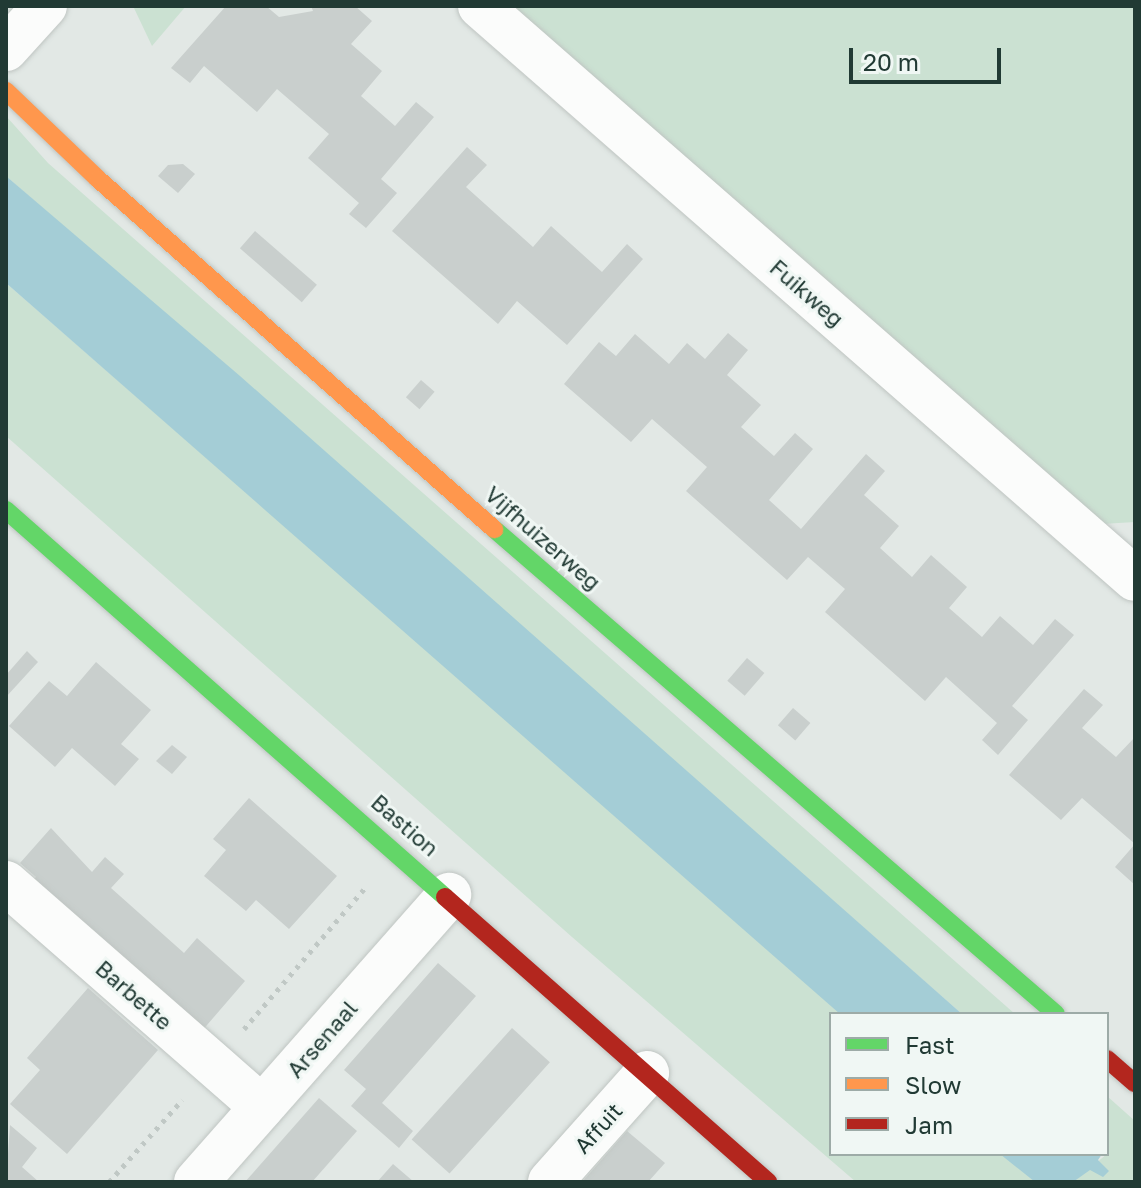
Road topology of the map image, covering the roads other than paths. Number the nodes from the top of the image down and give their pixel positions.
1 (45, 6) edge
2 (480, 6) edge
3 (6, 49) edge
4 (6, 91) edge
5 (6, 510) edge
6 (1135, 579) edge
7 (6, 883) edge
8 (449, 895) junction
9 (1054, 1012) edge
10 (1109, 1061) edge
11 (647, 1073) junction
12 (1135, 1083) edge
13 (262, 1107) junction
14 (196, 1182) edge
15 (550, 1182) edge
16 (768, 1182) edge

1 - 3 street
2 - 6 street, Fuikweg
4 - 9 street, Vijfhuizerweg
5 - 8 street, Bastion
7 - 13 street, Barbette
8 - 11 street, Bastion
8 - 13 street, Arsenaal
10 - 12 street
11 - 15 street, Affuit
11 - 16 street, Bastion
13 - 14 street, Arsenaal

